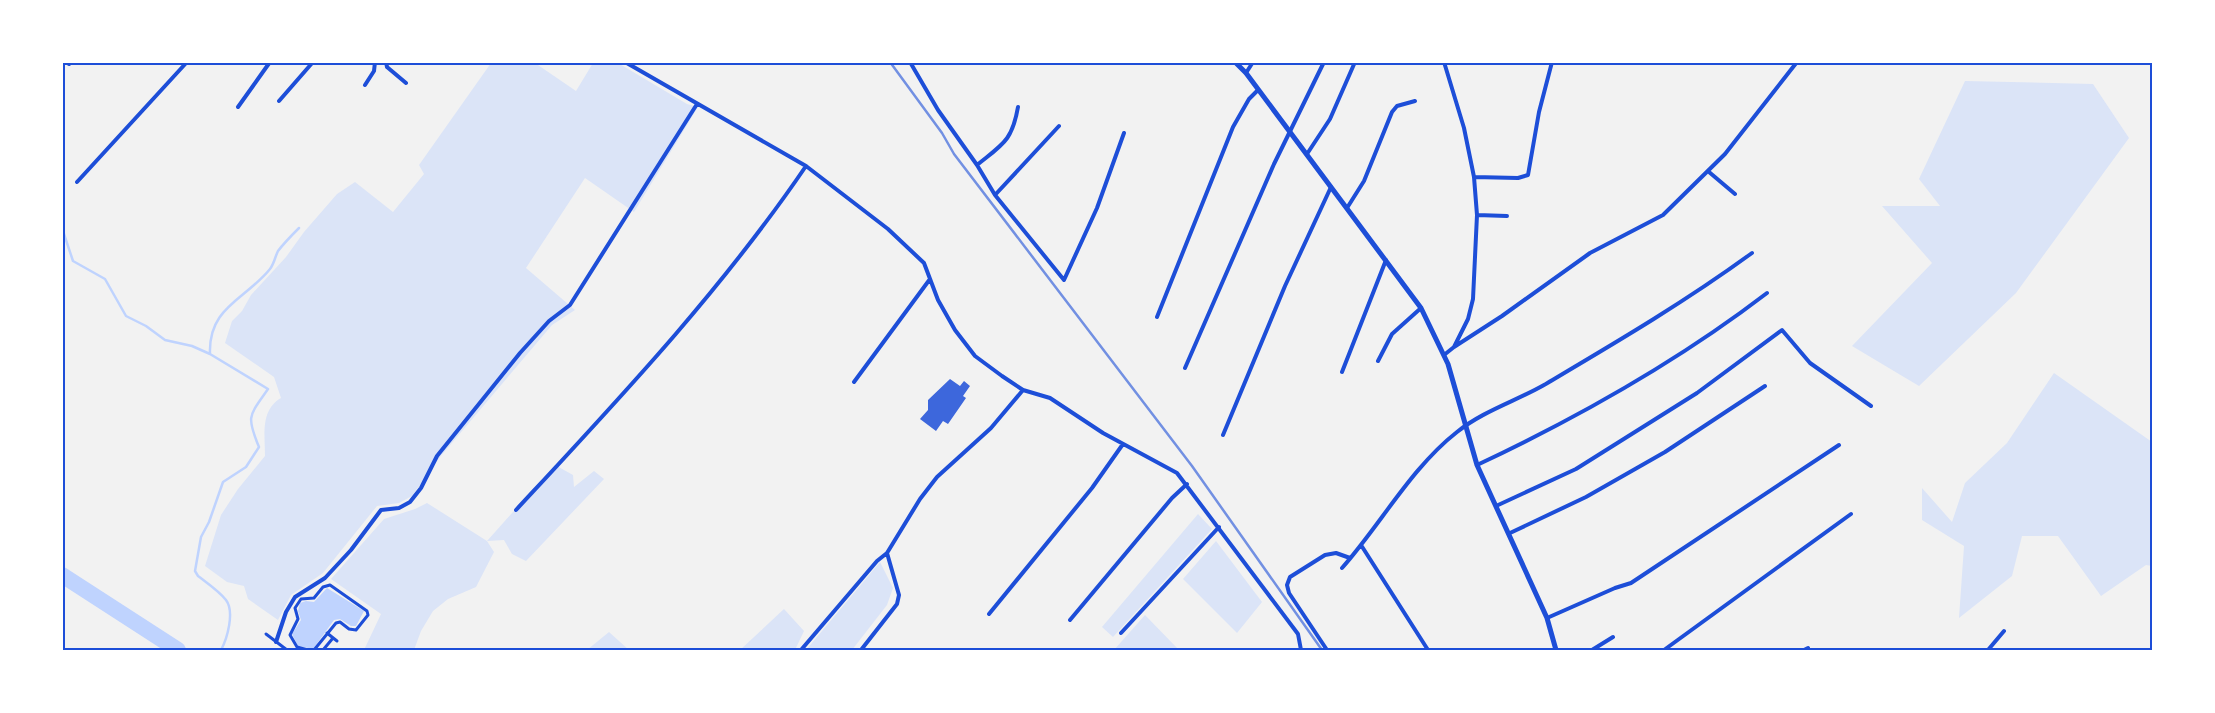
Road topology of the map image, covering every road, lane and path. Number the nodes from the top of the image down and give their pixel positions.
1 (187, 62) edge
2 (270, 62) edge
3 (313, 62) edge
4 (375, 62) edge
5 (386, 62) edge
6 (624, 62) edge
7 (916, 62) edge
8 (1235, 62) edge
9 (1253, 62) edge
10 (1324, 62) edge
11 (1355, 62) edge
12 (1444, 62) edge
13 (1552, 62) edge
14 (1797, 62) edge
15 (911, 64) edge
16 (1246, 73) junction
17 (406, 83) dead end
18 (365, 85) dead end
19 (1258, 90) junction
20 (1415, 101) dead end
21 (279, 102) dead end
22 (696, 104) junction
23 (238, 107) dead end
24 (1018, 107) dead end
25 (1059, 126) dead end
26 (1124, 133) dead end
27 (1290, 134) junction
28 (1307, 154) junction
29 (977, 165) junction
30 (806, 166) junction
31 (1709, 172) junction
32 (1474, 177) junction
33 (77, 182) dead end
34 (1331, 187) junction
35 (1735, 194) dead end
36 (995, 195) junction
37 (1347, 208) junction
38 (1477, 215) junction
39 (1507, 216) dead end
40 (1752, 253) dead end
41 (1386, 260) junction
42 (930, 279) junction
43 (1767, 294) dead end
44 (1421, 308) junction
45 (1157, 317) dead end
46 (1454, 347) junction
47 (1444, 355) junction
48 (1378, 362) dead end
49 (1185, 368) dead end
50 (1342, 372) dead end
51 (854, 382) dead end
52 (1765, 386) dead end
53 (1022, 390) junction
54 (1871, 406) dead end
55 (1466, 425) junction
56 (1224, 435) dead end
57 (1123, 444) junction
58 (1839, 444) dead end
59 (1477, 465) junction
60 (1187, 484) junction
61 (1496, 506) junction
62 (516, 510) dead end
63 (1851, 514) dead end
64 (1219, 527) junction
65 (1510, 533) junction
66 (1361, 545) junction
67 (887, 553) junction
68 (1350, 558) junction
69 (1342, 568) dead end
70 (989, 614) dead end
71 (1547, 618) junction
72 (1070, 620) dead end
73 (2004, 631) dead end
74 (1122, 632) dead end
75 (327, 633) junction
76 (266, 634) dead end
77 (1613, 637) dead end
78 (333, 638) junction
79 (337, 641) dead end
80 (276, 642) junction
81 (296, 649) edge
82 (287, 650) edge
83 (308, 650) edge
84 (314, 650) edge
85 (323, 650) edge
86 (801, 650) edge
87 (861, 650) edge
88 (1302, 650) edge
89 (1327, 650) edge
90 (1428, 650) edge
91 (1556, 650) edge
92 (1592, 650) edge
93 (1664, 650) edge
94 (1988, 650) edge

1 - 33 street
2 - 23 street
3 - 21 street
4 - 18 street
5 - 17 street
6 - 22 street
7 - 15 street
8 - 16 street
9 - 16 street
10 - 27 street
11 - 28 street
12 - 32 street
13 - 32 street
14 - 31 street
15 - 29 street
16 - 19 street
19 - 27 street
19 - 45 street
20 - 37 street
22 - 30 street
22 - 80 street
24 - 29 street
25 - 36 street
26 - 36 street
27 - 28 street
27 - 49 street
28 - 34 street
29 - 36 street
30 - 42 street
30 - 62 street
31 - 35 street
31 - 46 street
32 - 38 street
34 - 37 street
34 - 56 street
37 - 41 street
38 - 39 street
38 - 46 street
40 - 55 street
41 - 44 street
41 - 50 street
42 - 51 street
42 - 53 street
43 - 59 street
44 - 47 street
44 - 48 street
46 - 47 street
47 - 55 street
52 - 65 street
53 - 57 street
53 - 67 street
54 - 61 street
55 - 59 street
55 - 66 street
57 - 60 street
57 - 70 street
58 - 71 street
59 - 61 street
60 - 64 street
60 - 72 street
61 - 65 street
63 - 93 street
64 - 74 street
64 - 88 street
65 - 71 street
66 - 68 street
66 - 90 street
67 - 86 street
67 - 87 street
68 - 69 street
68 - 89 street
71 - 91 street
73 - 94 street
75 - 78 street
75 - 81 street
75 - 84 street
76 - 80 street
77 - 92 street
78 - 79 street
78 - 85 street
80 - 82 street
81 - 83 street

